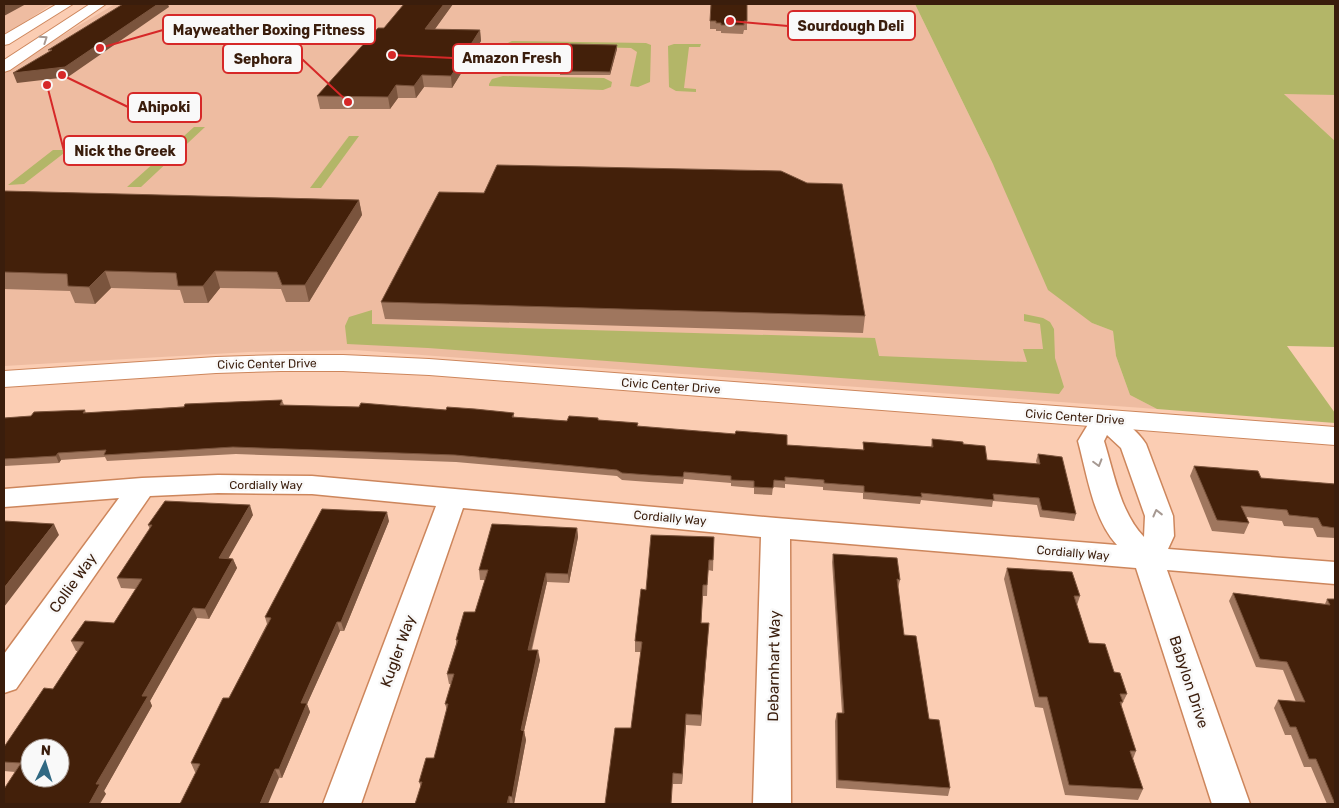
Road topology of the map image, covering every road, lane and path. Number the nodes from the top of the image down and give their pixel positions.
1 (66, 4) edge
2 (99, 4) edge
3 (4, 41) edge
4 (4, 67) edge
5 (5, 378) edge
6 (1104, 419) junction
7 (1335, 436) edge
8 (142, 487) junction
9 (453, 497) junction
10 (4, 498) edge
11 (776, 528) junction
12 (1148, 559) junction
13 (1335, 573) edge
14 (4, 679) edge
15 (342, 804) edge
16 (772, 804) edge
17 (1230, 804) edge

1 - 3 street
4 -> 2 street
5 - 6 street, Civic Center Drive
6 - 7 street, Civic Center Drive
6 -> 12 street, Babylon Drive
12 -> 6 street
8 - 9 street, Cordially Way
8 - 10 street, Cordially Way
8 - 14 street, Collie Way
9 - 11 street, Cordially Way
9 - 15 street, Kugler Way
11 - 12 street, Cordially Way
11 - 16 street, Debarnhart Way
12 - 13 street, Cordially Way
12 - 17 street, Babylon Drive

